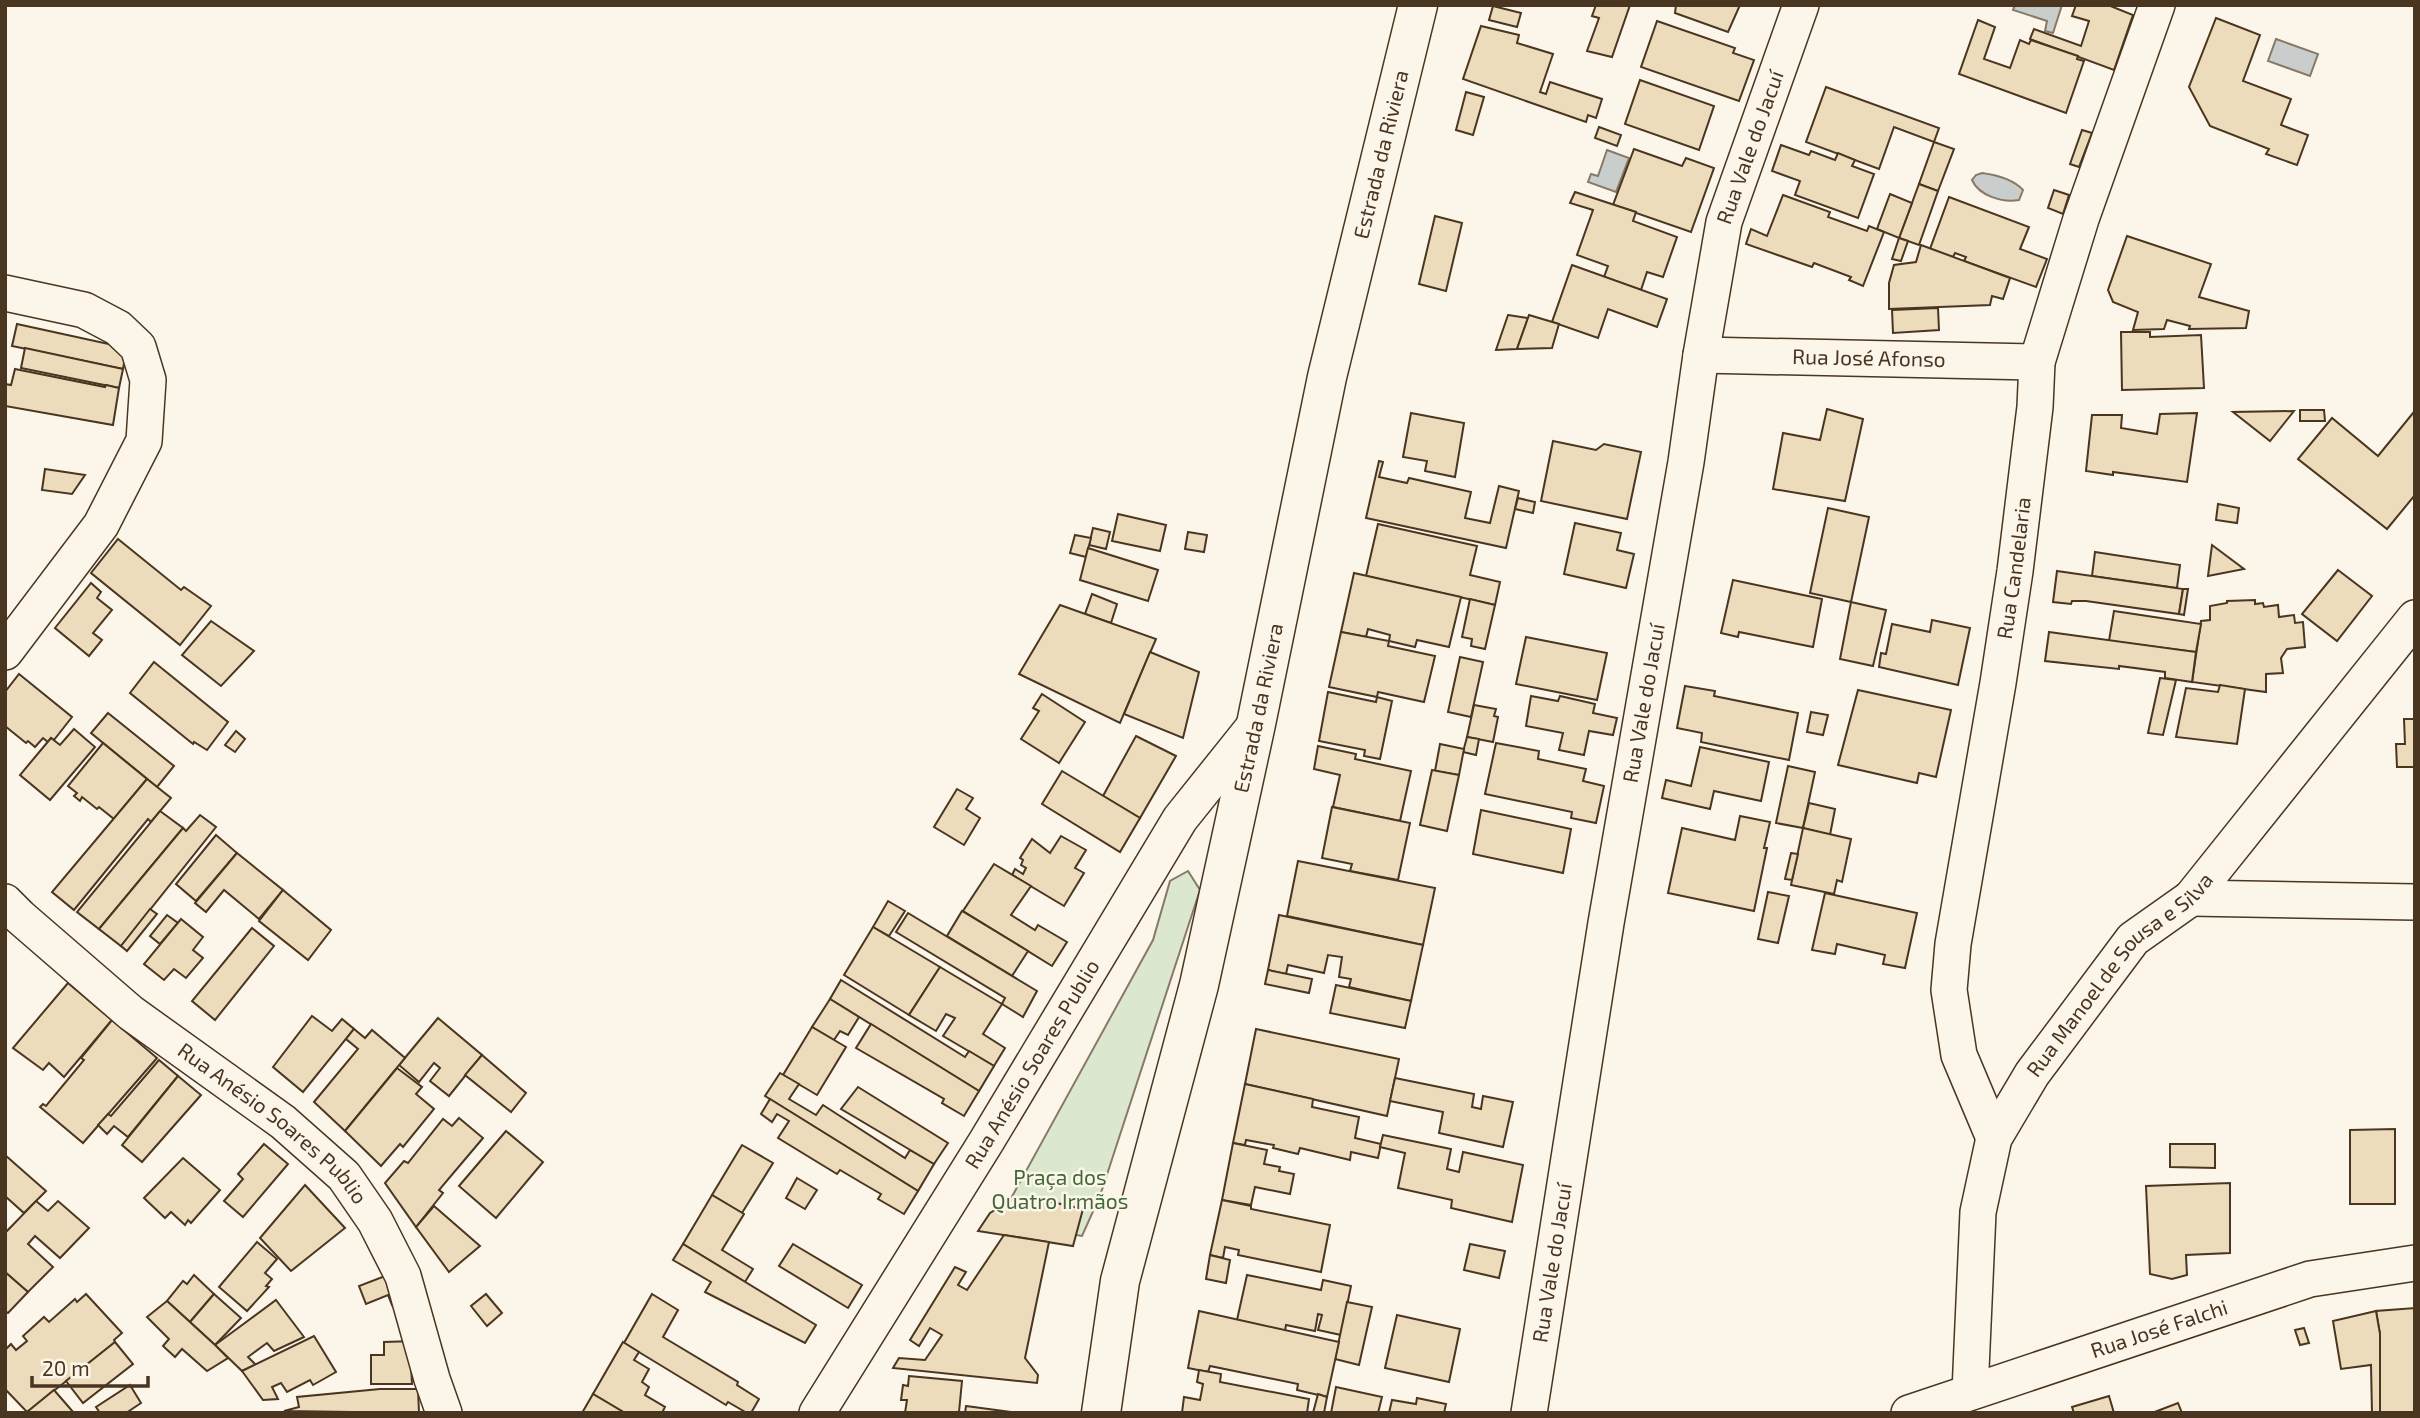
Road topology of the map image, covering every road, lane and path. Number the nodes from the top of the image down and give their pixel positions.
1 (1418, 5) edge
2 (1801, 5) edge
3 (2157, 5) edge
4 (5, 293) edge
5 (1702, 355) junction
6 (2037, 362) junction
7 (2415, 618) edge
8 (5, 652) edge
9 (1256, 724) junction
10 (2191, 898) junction
11 (5, 902) edge
12 (2415, 902) edge
13 (1994, 1138) junction
14 (2415, 1263) edge
15 (1970, 1392) junction
16 (444, 1413) edge
17 (817, 1413) edge
18 (1101, 1413) edge
19 (1529, 1413) edge
20 (1909, 1413) edge

1 - 9 street, Estrada da Riviera
2 - 5 street, Rua Vale do Jacuí
3 - 6 street, Rua Candelaria
4 - 8 street
5 - 6 street, Rua José Afonso
5 - 19 street, Rua Vale do Jacuí
6 - 13 street, Rua Candelaria
7 - 10 street, Rua Manoel de Sousa e Silva
9 - 17 street, Rua Anésio Soares Publio
9 - 18 street, Estrada da Riviera
10 - 12 street
10 - 13 street, Rua Manoel de Sousa e Silva
11 - 16 street, Rua Anésio Soares Publio
13 - 15 street, Rua Manoel de Sousa e Silva
14 - 15 street, Rua José Falchi
15 - 20 street, Rua José Falchi

